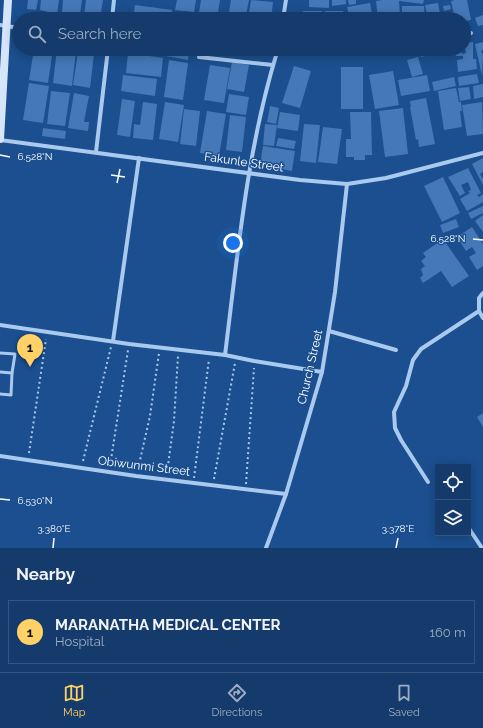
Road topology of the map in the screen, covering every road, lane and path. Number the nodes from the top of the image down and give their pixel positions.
1 (8, 0) edge
2 (114, 0) edge
3 (286, 0) edge
4 (113, 12) edge
5 (284, 12) edge
6 (4, 25) edge
7 (107, 56) edge
8 (276, 56) edge
9 (199, 57) dead end
10 (273, 65) junction
11 (0, 140) edge
12 (96, 152) junction
13 (483, 153) edge
14 (139, 158) junction
15 (249, 173) junction
16 (347, 184) junction
17 (483, 293) edge
18 (479, 311) junction
19 (483, 318) edge
20 (0, 325) edge
21 (329, 331) junction
22 (47, 333) junction
23 (113, 341) junction
24 (129, 344) junction
25 (160, 348) junction
26 (178, 349) junction
27 (396, 350) dead end
28 (0, 353) edge
29 (210, 353) junction
30 (225, 355) junction
31 (236, 357) junction
32 (254, 361) junction
33 (0, 372) edge
34 (322, 372) junction
35 (12, 373) junction
36 (0, 394) edge
37 (0, 456) edge
38 (28, 460) junction
39 (82, 468) junction
40 (109, 471) junction
41 (136, 476) junction
42 (166, 478) junction
43 (428, 482) dead end
44 (193, 483) junction
45 (214, 484) junction
46 (246, 489) junction
47 (286, 494) junction
48 (471, 532) edge
49 (266, 548) edge
50 (482, 548) edge

1 - 6 street
2 - 4 street
3 - 5 street
6 - 11 street
7 - 12 street
8 - 10 street
9 - 10 street
10 - 15 street
11 - 12 street, Fakunle Street
12 - 14 street, Fakunle Street
13 - 16 street, Fakunle Street
14 - 15 street, Fakunle Street
14 - 23 street
15 - 16 street, Fakunle Street
15 - 30 street
16 - 21 street, Church Street
17 - 18 street
18 - 19 street
18 - 43 street
20 - 22 street
21 - 27 street
21 - 34 street, Church Street
22 - 23 street
22 - 38 path
23 - 24 street
23 - 39 path
24 - 25 street
24 - 40 path
25 - 26 street
25 - 41 path
26 - 29 street
26 - 42 path
28 - 35 lane
29 - 30 street
29 - 44 path
30 - 31 street
31 - 32 street
31 - 45 path
32 - 34 street
32 - 46 path
33 - 35 lane
34 - 47 street, Church Street
35 - 36 lane
37 - 38 street, Obiwunmi Street
38 - 39 street, Obiwunmi Street
39 - 40 street, Obiwunmi Street
40 - 41 street, Obiwunmi Street
41 - 42 street, Obiwunmi Street
42 - 44 street, Obiwunmi Street
44 - 45 street, Obiwunmi Street
45 - 46 street, Obiwunmi Street
46 - 47 street, Obiwunmi Street
47 - 49 street, Church Street
48 - 50 street

